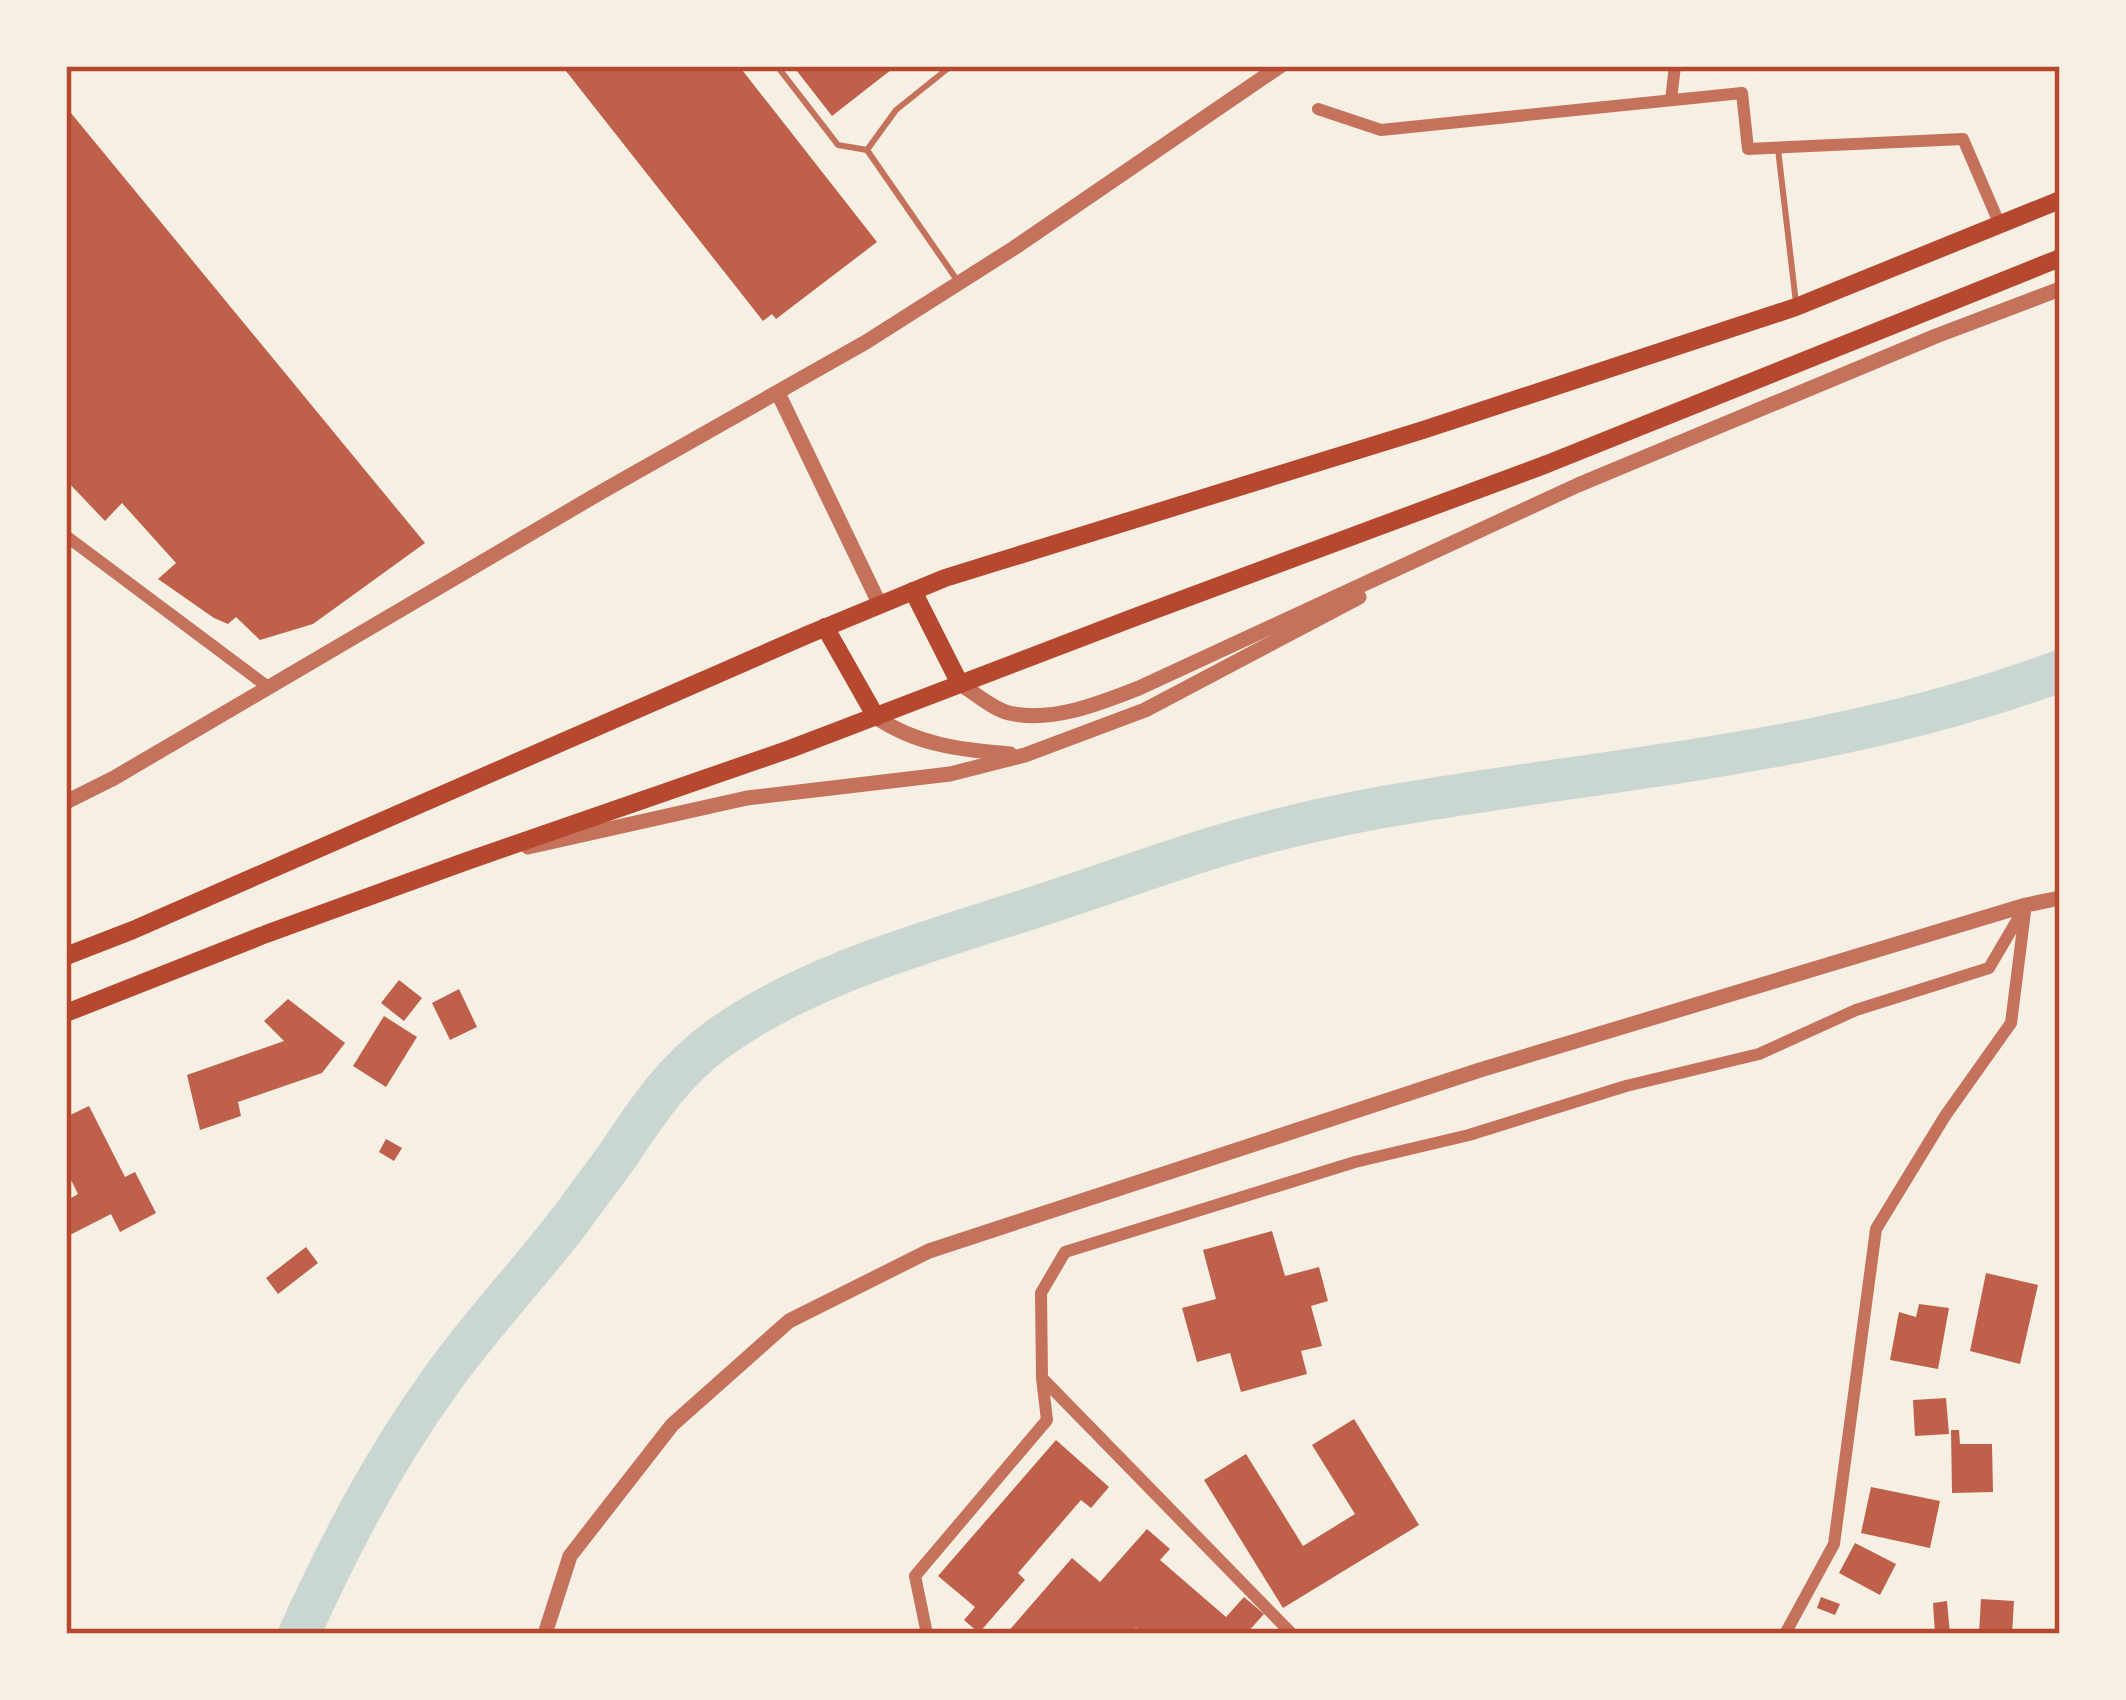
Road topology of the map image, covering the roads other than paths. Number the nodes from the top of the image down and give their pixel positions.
1 (777, 66) edge
2 (951, 66) edge
3 (1280, 66) edge
4 (1675, 66) edge
5 (1671, 100) junction
6 (1318, 109) dead end
7 (1778, 148) junction
8 (867, 150) junction
9 (2060, 200) edge
10 (2000, 224) junction
11 (2060, 258) edge
12 (958, 284) junction
13 (2060, 289) edge
14 (1796, 307) junction
15 (778, 393) junction
16 (1526, 510) junction
17 (66, 536) edge
18 (913, 591) junction
19 (880, 605) junction
20 (816, 631) junction
21 (960, 684) junction
22 (268, 687) junction
23 (876, 717) junction
24 (1025, 755) junction
25 (66, 802) edge
26 (467, 861) junction
27 (2060, 898) edge
28 (2026, 904) junction
29 (66, 956) edge
30 (66, 1013) edge
31 (1042, 1378) junction
32 (545, 1634) edge
33 (927, 1634) edge
34 (1292, 1634) edge
35 (1785, 1634) edge

1 - 8 lane
2 - 8 lane
3 - 12 street
4 - 5 street
5 - 6 street
5 - 7 street
7 - 10 street
7 - 14 lane
8 - 12 lane
9 - 10 highway
10 - 14 highway
11 - 21 highway
12 - 15 street
13 - 16 street
14 - 18 highway
15 - 19 street
15 - 22 street
16 - 21 street
16 - 24 street
17 - 22 street
18 - 19 highway
18 - 21 highway
19 - 20 highway
20 - 23 highway
20 - 29 highway
21 - 23 highway
22 - 25 street
23 - 24 street
23 - 26 highway
24 - 26 street
26 - 30 highway
27 - 28 street
28 - 31 street
28 - 32 street
28 - 35 street
31 - 33 street
31 - 34 street

